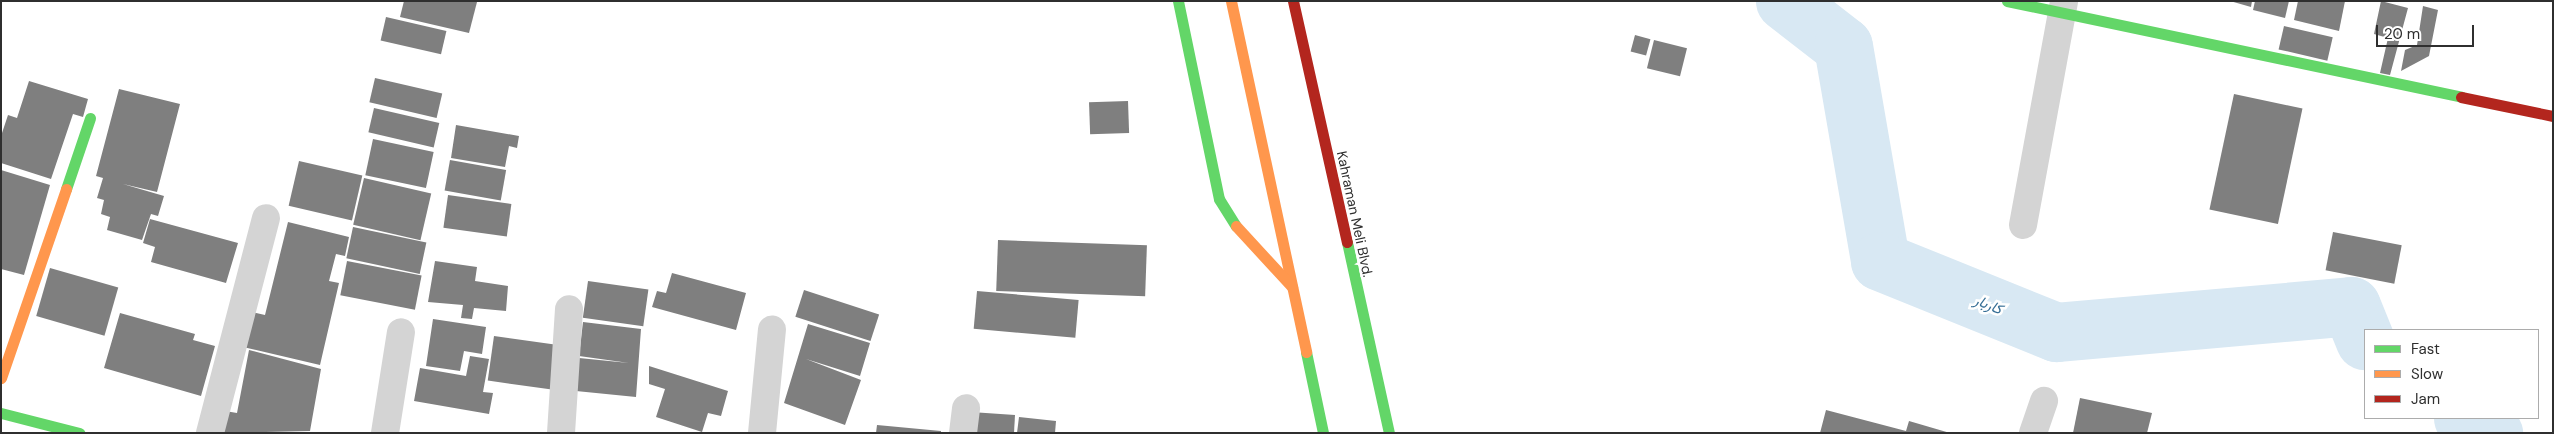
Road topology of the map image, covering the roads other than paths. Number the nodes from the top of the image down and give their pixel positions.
1 (1178, 1) edge
2 (2006, 1) edge
3 (1293, 2) edge
4 (1232, 6) edge
5 (2063, 7) edge
6 (2553, 116) edge
7 (90, 118) dead end
8 (266, 218) dead end
9 (2023, 224) dead end
10 (1292, 287) junction
11 (569, 309) dead end
12 (772, 329) dead end
13 (401, 332) dead end
14 (1, 378) edge
15 (2044, 401) dead end
16 (1, 413) edge
17 (79, 433) edge
18 (210, 433) edge
19 (385, 433) edge
20 (561, 433) edge
21 (762, 433) edge
22 (1323, 433) edge
23 (1388, 433) edge
24 (2034, 433) edge

1 - 10 main road
2 - 5 main road
3 - 23 main road, Kahraman Meli Blvd.
4 - 10 main road
5 - 6 main road
5 - 9 street
7 - 14 main road
8 - 18 street
10 - 22 main road
11 - 20 street
12 - 21 street
13 - 19 street
15 - 24 street
16 - 17 main road

